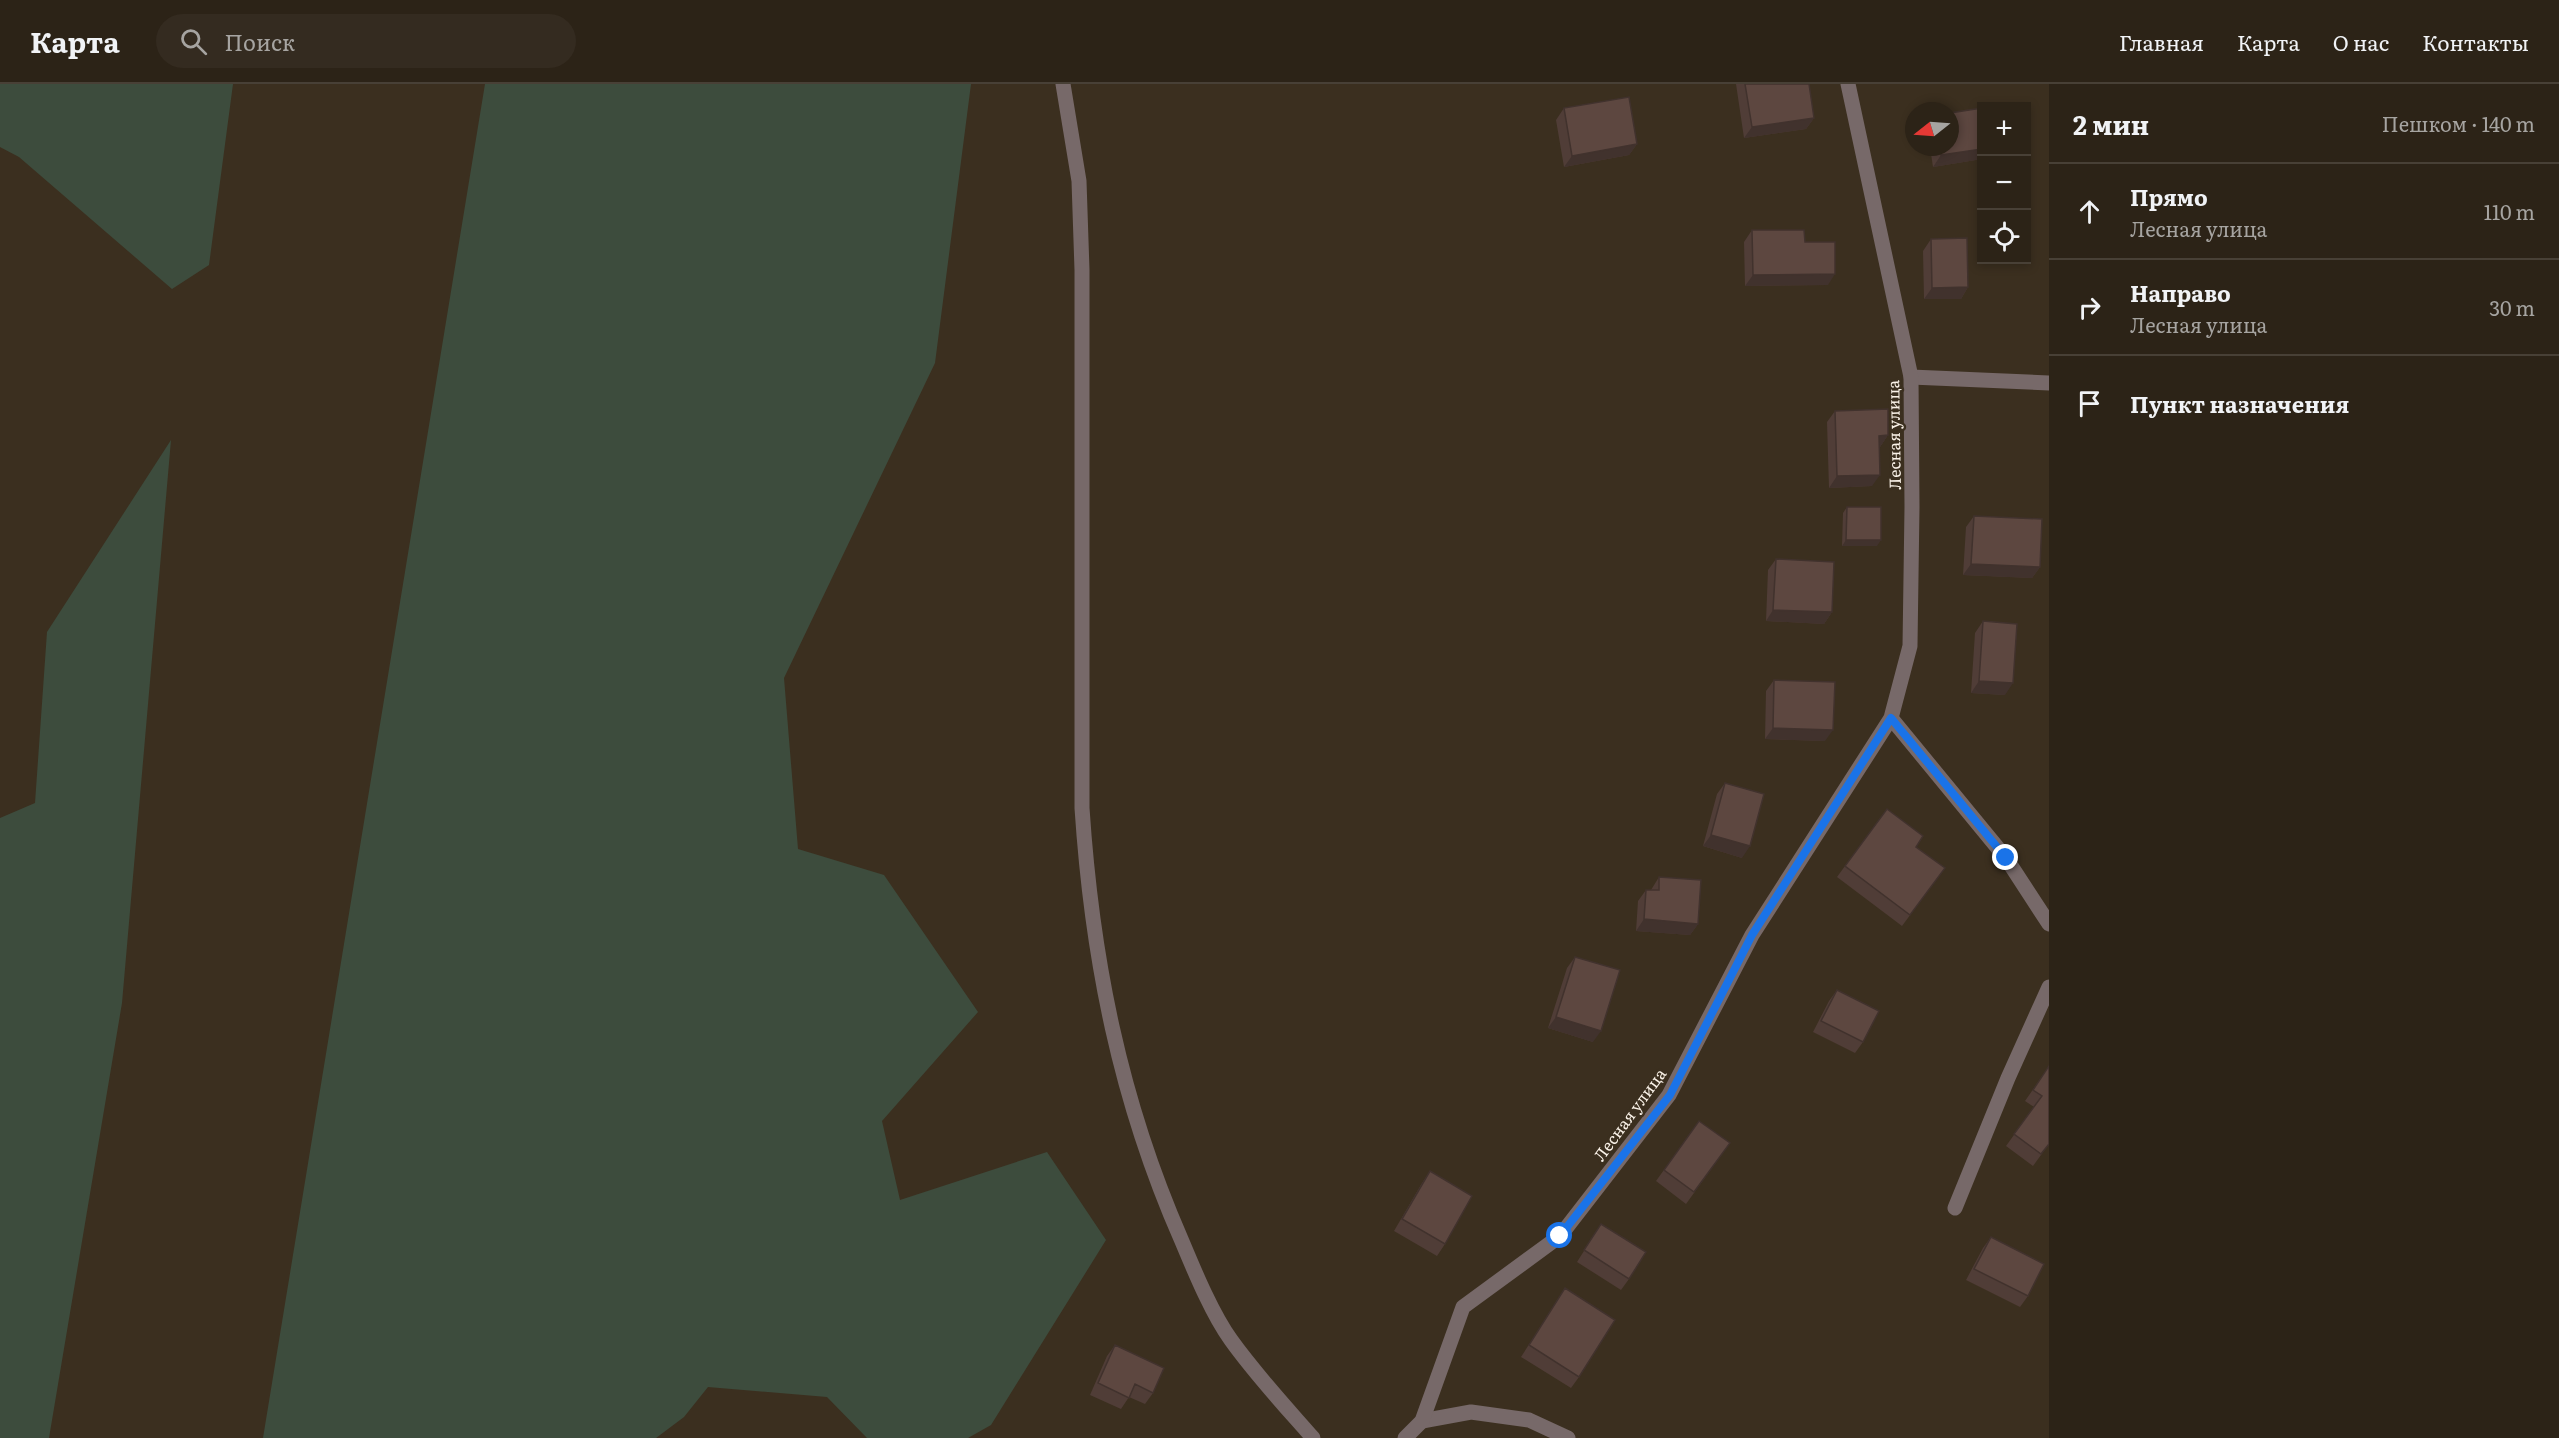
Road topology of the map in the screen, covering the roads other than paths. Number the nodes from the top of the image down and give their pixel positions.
1 (1063, 84) edge
2 (1848, 84) edge
3 (1911, 377) junction
4 (2049, 383) edge
5 (1891, 718) junction
6 (2049, 924) edge
7 (2049, 987) edge
8 (1955, 1208) dead end
9 (1422, 1422) junction
10 (1313, 1438) edge
11 (1405, 1438) edge
12 (1568, 1438) edge

1 - 10 street
2 - 3 street, Лесная улица
3 - 4 street
3 - 5 street, Лесная улица
5 - 6 street
5 - 9 street, Лесная улица
7 - 8 street
9 - 11 street, Лесная улица
9 - 12 street

